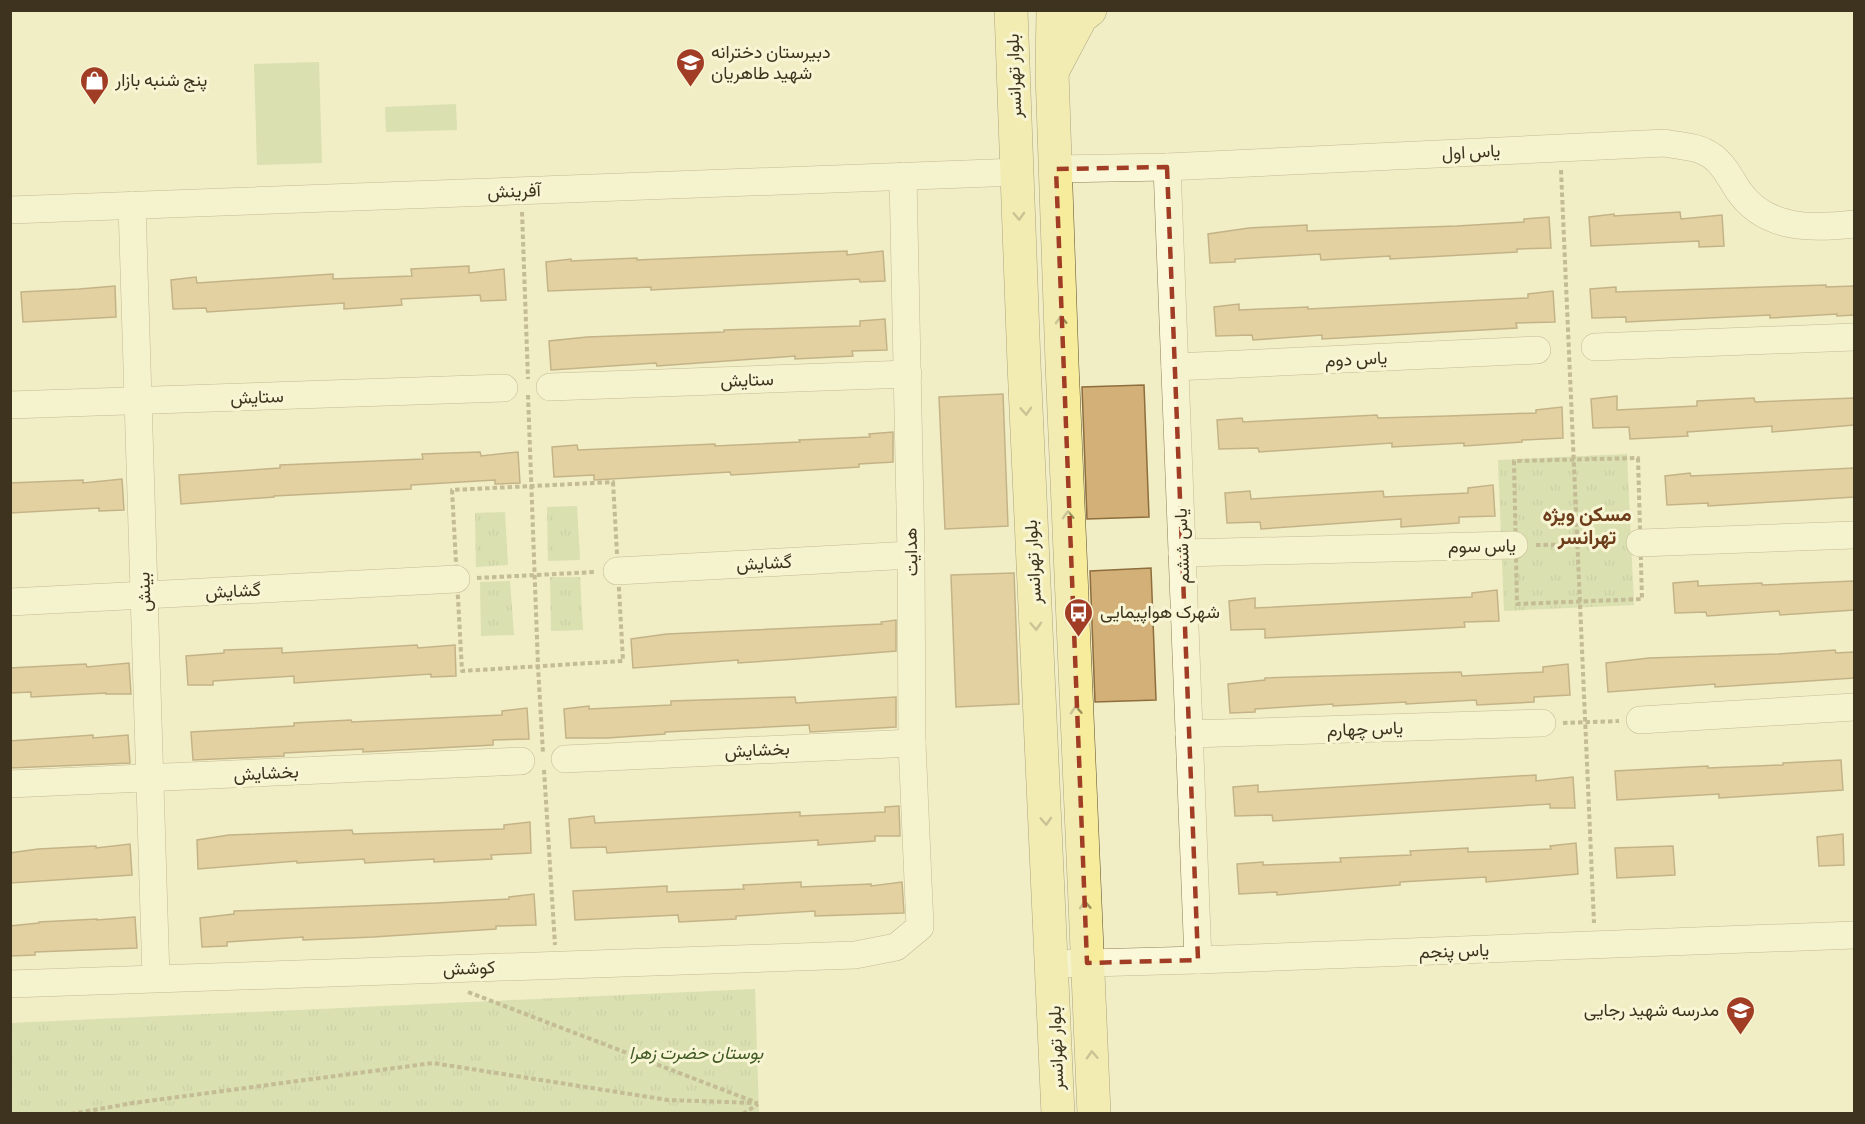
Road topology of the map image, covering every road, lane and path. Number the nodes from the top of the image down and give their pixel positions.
1 (1053, 10) edge
2 (1090, 10) edge
3 (1007, 18) edge
4 (1052, 72) junction
5 (1560, 148) junction
6 (1167, 167) junction
7 (1056, 169) junction
8 (1018, 172) junction
9 (903, 176) junction
10 (522, 190) junction
11 (132, 205) junction
12 (10, 210) edge
13 (1854, 224) edge
14 (1854, 337) edge
15 (1594, 347) dead end
16 (1537, 351) dead end
17 (1175, 367) junction
18 (908, 374) junction
19 (550, 387) dead end
20 (504, 388) dead end
21 (138, 401) junction
22 (10, 405) edge
23 (531, 485) junction
24 (1854, 535) edge
25 (1640, 543) junction
26 (1514, 545) junction
27 (1182, 552) junction
28 (912, 555) junction
29 (617, 571) junction
30 (535, 575) junction
31 (456, 579) junction
32 (144, 595) junction
33 (10, 602) edge
34 (1580, 603) junction
35 (538, 666) junction
36 (1854, 707) edge
37 (1640, 720) joint
38 (1542, 723) dead end
39 (1585, 723) junction
40 (1189, 734) junction
41 (912, 743) junction
42 (565, 759) dead end
43 (521, 761) dead end
44 (149, 778) junction
45 (10, 784) edge
46 (920, 927) joint
47 (1854, 935) edge
48 (1594, 945) junction
49 (1198, 960) junction
50 (1087, 963) junction
51 (1053, 964) junction
52 (556, 965) junction
53 (156, 978) junction
54 (10, 984) edge
55 (464, 991) dead end
56 (758, 1103) junction
57 (71, 1113) edge
58 (743, 1113) edge
59 (1058, 1113) edge
60 (1095, 1113) edge

1 - 4 main road, بلوار تهرانسر
2 - 4 main road
3 - 8 main road, بلوار تهرانسر
4 - 7 main road, بلوار تهرانسر
5 - 6 street, یاس اول
5 - 13 street, یاس اول
5 - 34 path
6 - 7 street, یاس اول
6 - 17 street, یاس ششم
50 -> 7 main road, بلوار تهرانسر
8 - 9 street, آفرینش
8 -> 51 main road, بلوار تهرانسر
9 - 10 street, آفرینش
9 - 18 street, هدایت
10 - 11 street, آفرینش
10 - 23 path
11 - 12 street, آفرینش
11 - 21 street, بینش
14 - 15 street
16 - 17 street, یاس دوم
17 - 27 street, یاس ششم
18 - 19 street, ستایش
18 - 28 street, هدایت
20 - 21 street, ستایش
21 - 22 street, ستایش
21 - 32 street, بینش
23 - 29 path
23 - 30 path
23 - 31 path
24 - 25 street
25 - 26 path, یاس سوم
25 - 26 path
25 - 34 path
26 - 27 street, یاس سوم
26 - 34 path
27 - 40 street, یاس ششم
28 - 29 street, گشایش
28 - 41 street, هدایت
29 - 30 path
29 - 35 path
30 - 31 path
30 - 35 path
31 - 32 street, گشایش
31 - 35 path
32 - 33 street, گشایش
32 - 44 street, بینش
34 - 39 path
35 - 52 path
36 - 37 street
37 - 39 path
38 - 40 street, یاس چهارم
39 - 48 path
40 - 49 street, یاس ششم
41 - 42 street, بخشایش
41 - 46 street, هدایت
43 - 44 street, بخشایش
44 - 45 street, بخشایش
44 - 53 street, بینش
46 - 52 street, کوشش
47 - 48 street, یاس پنجم
48 - 49 street, یاس پنجم
49 - 50 street, یاس پنجم
50 - 51 street, یاس پنجم
60 -> 50 main road, بلوار تهرانسر
51 - 59 main road, بلوار تهرانسر
52 - 53 street, کوشش
53 - 54 street, کوشش
55 - 56 path
56 - 57 path
56 - 58 path

